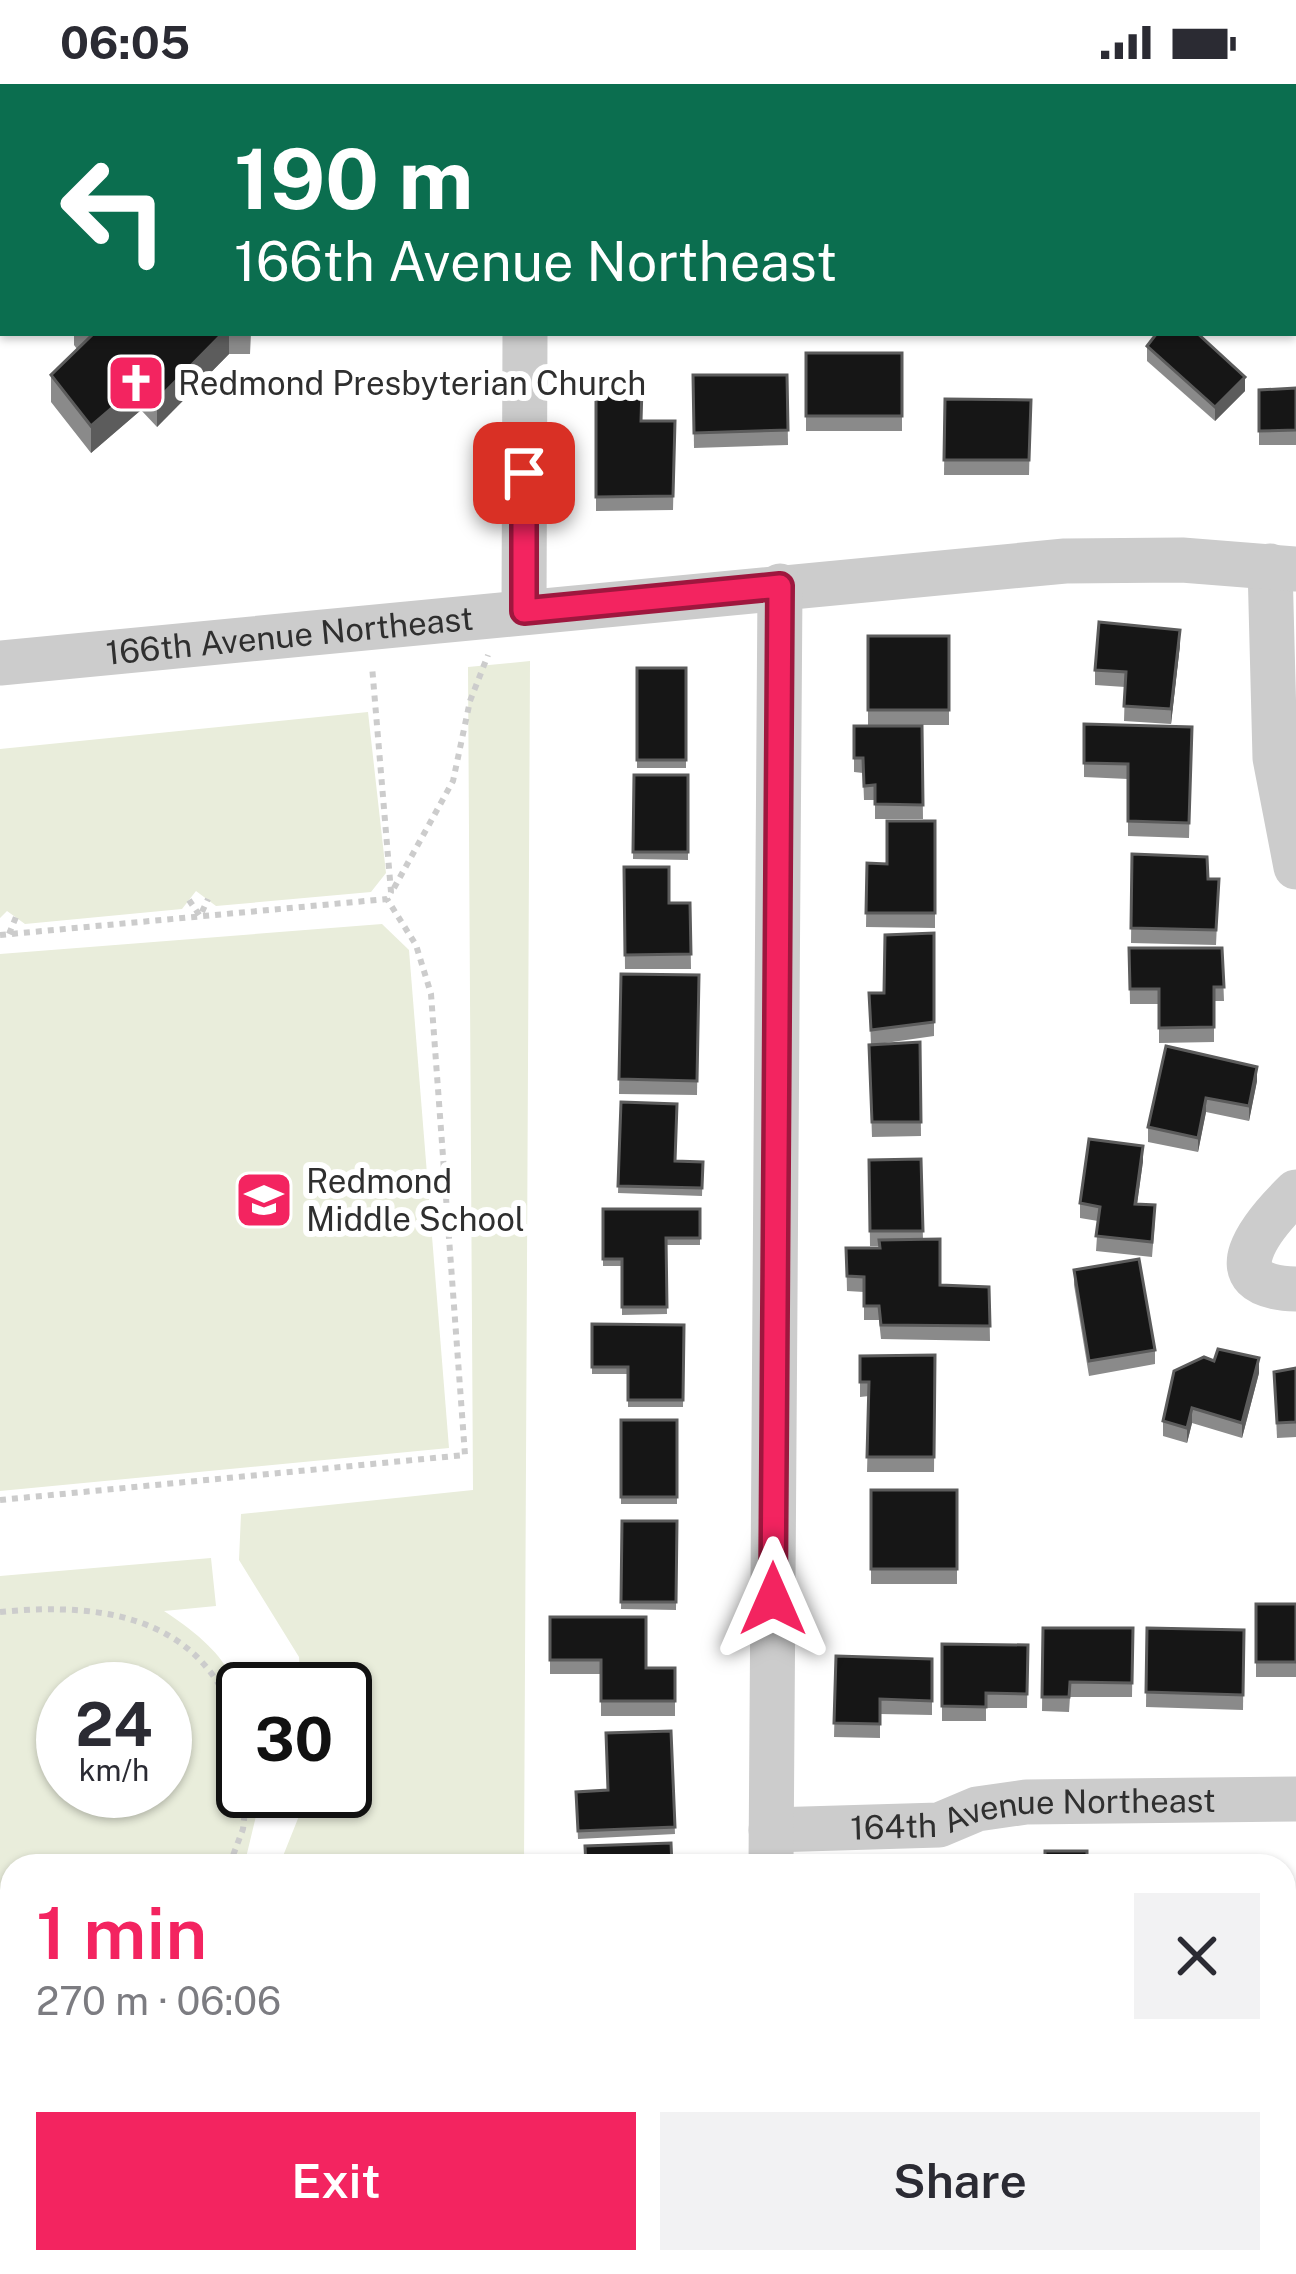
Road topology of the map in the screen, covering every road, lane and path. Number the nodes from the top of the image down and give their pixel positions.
1 (525, 336) edge
2 (1283, 567) edge
3 (780, 586) junction
4 (518, 632) junction
5 (488, 656) junction
6 (465, 658) dead end
7 (0, 663) edge
8 (395, 664) dead end
9 (372, 666) junction
10 (349, 668) dead end
11 (1296, 867) edge
12 (389, 896) junction
13 (208, 899) dead end
14 (189, 900) dead end
15 (200, 916) junction
16 (16, 917) dead end
17 (4, 934) edge
18 (1296, 1192) edge
19 (1296, 1288) edge
20 (0, 1501) edge
21 (0, 1612) edge
22 (216, 1684) edge
23 (1296, 1799) edge
24 (244, 1818) edge
25 (771, 1848) edge
26 (233, 1854) edge

1 - 4 street
2 - 3 street, 166th Avenue Northeast
2 - 11 street
3 - 4 street, 166th Avenue Northeast
3 - 25 street
4 - 5 path
4 - 7 street, 166th Avenue Northeast
5 - 6 path
5 - 12 path
8 - 9 path
9 - 10 path
9 - 12 path
12 - 15 path
12 - 20 path
13 - 15 path
14 - 15 path
15 - 17 path
16 - 17 path
18 - 19 street
21 - 22 path
23 - 25 street, 164th Avenue Northeast
24 - 26 path

